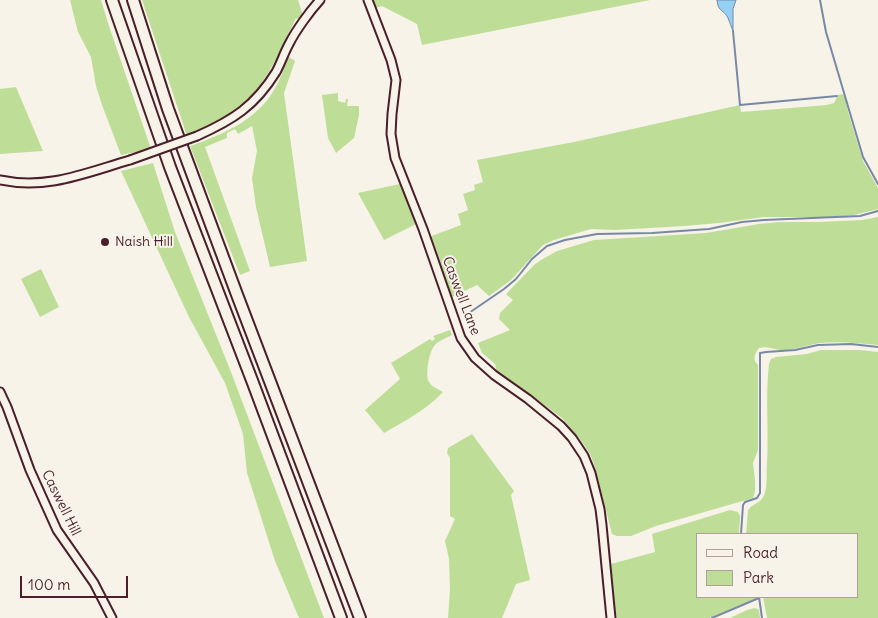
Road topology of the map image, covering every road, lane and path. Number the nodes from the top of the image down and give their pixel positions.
1 (112, 0) edge
2 (133, 0) edge
3 (320, 0) edge
4 (368, 0) edge
5 (0, 180) edge
6 (0, 392) edge
7 (112, 618) edge
8 (341, 618) edge
9 (360, 618) edge
10 (610, 618) edge

1 - 8 highway
2 - 9 highway
3 - 5 street, bridge
4 - 10 street, Caswell Lane
6 - 7 street, Caswell Hill

